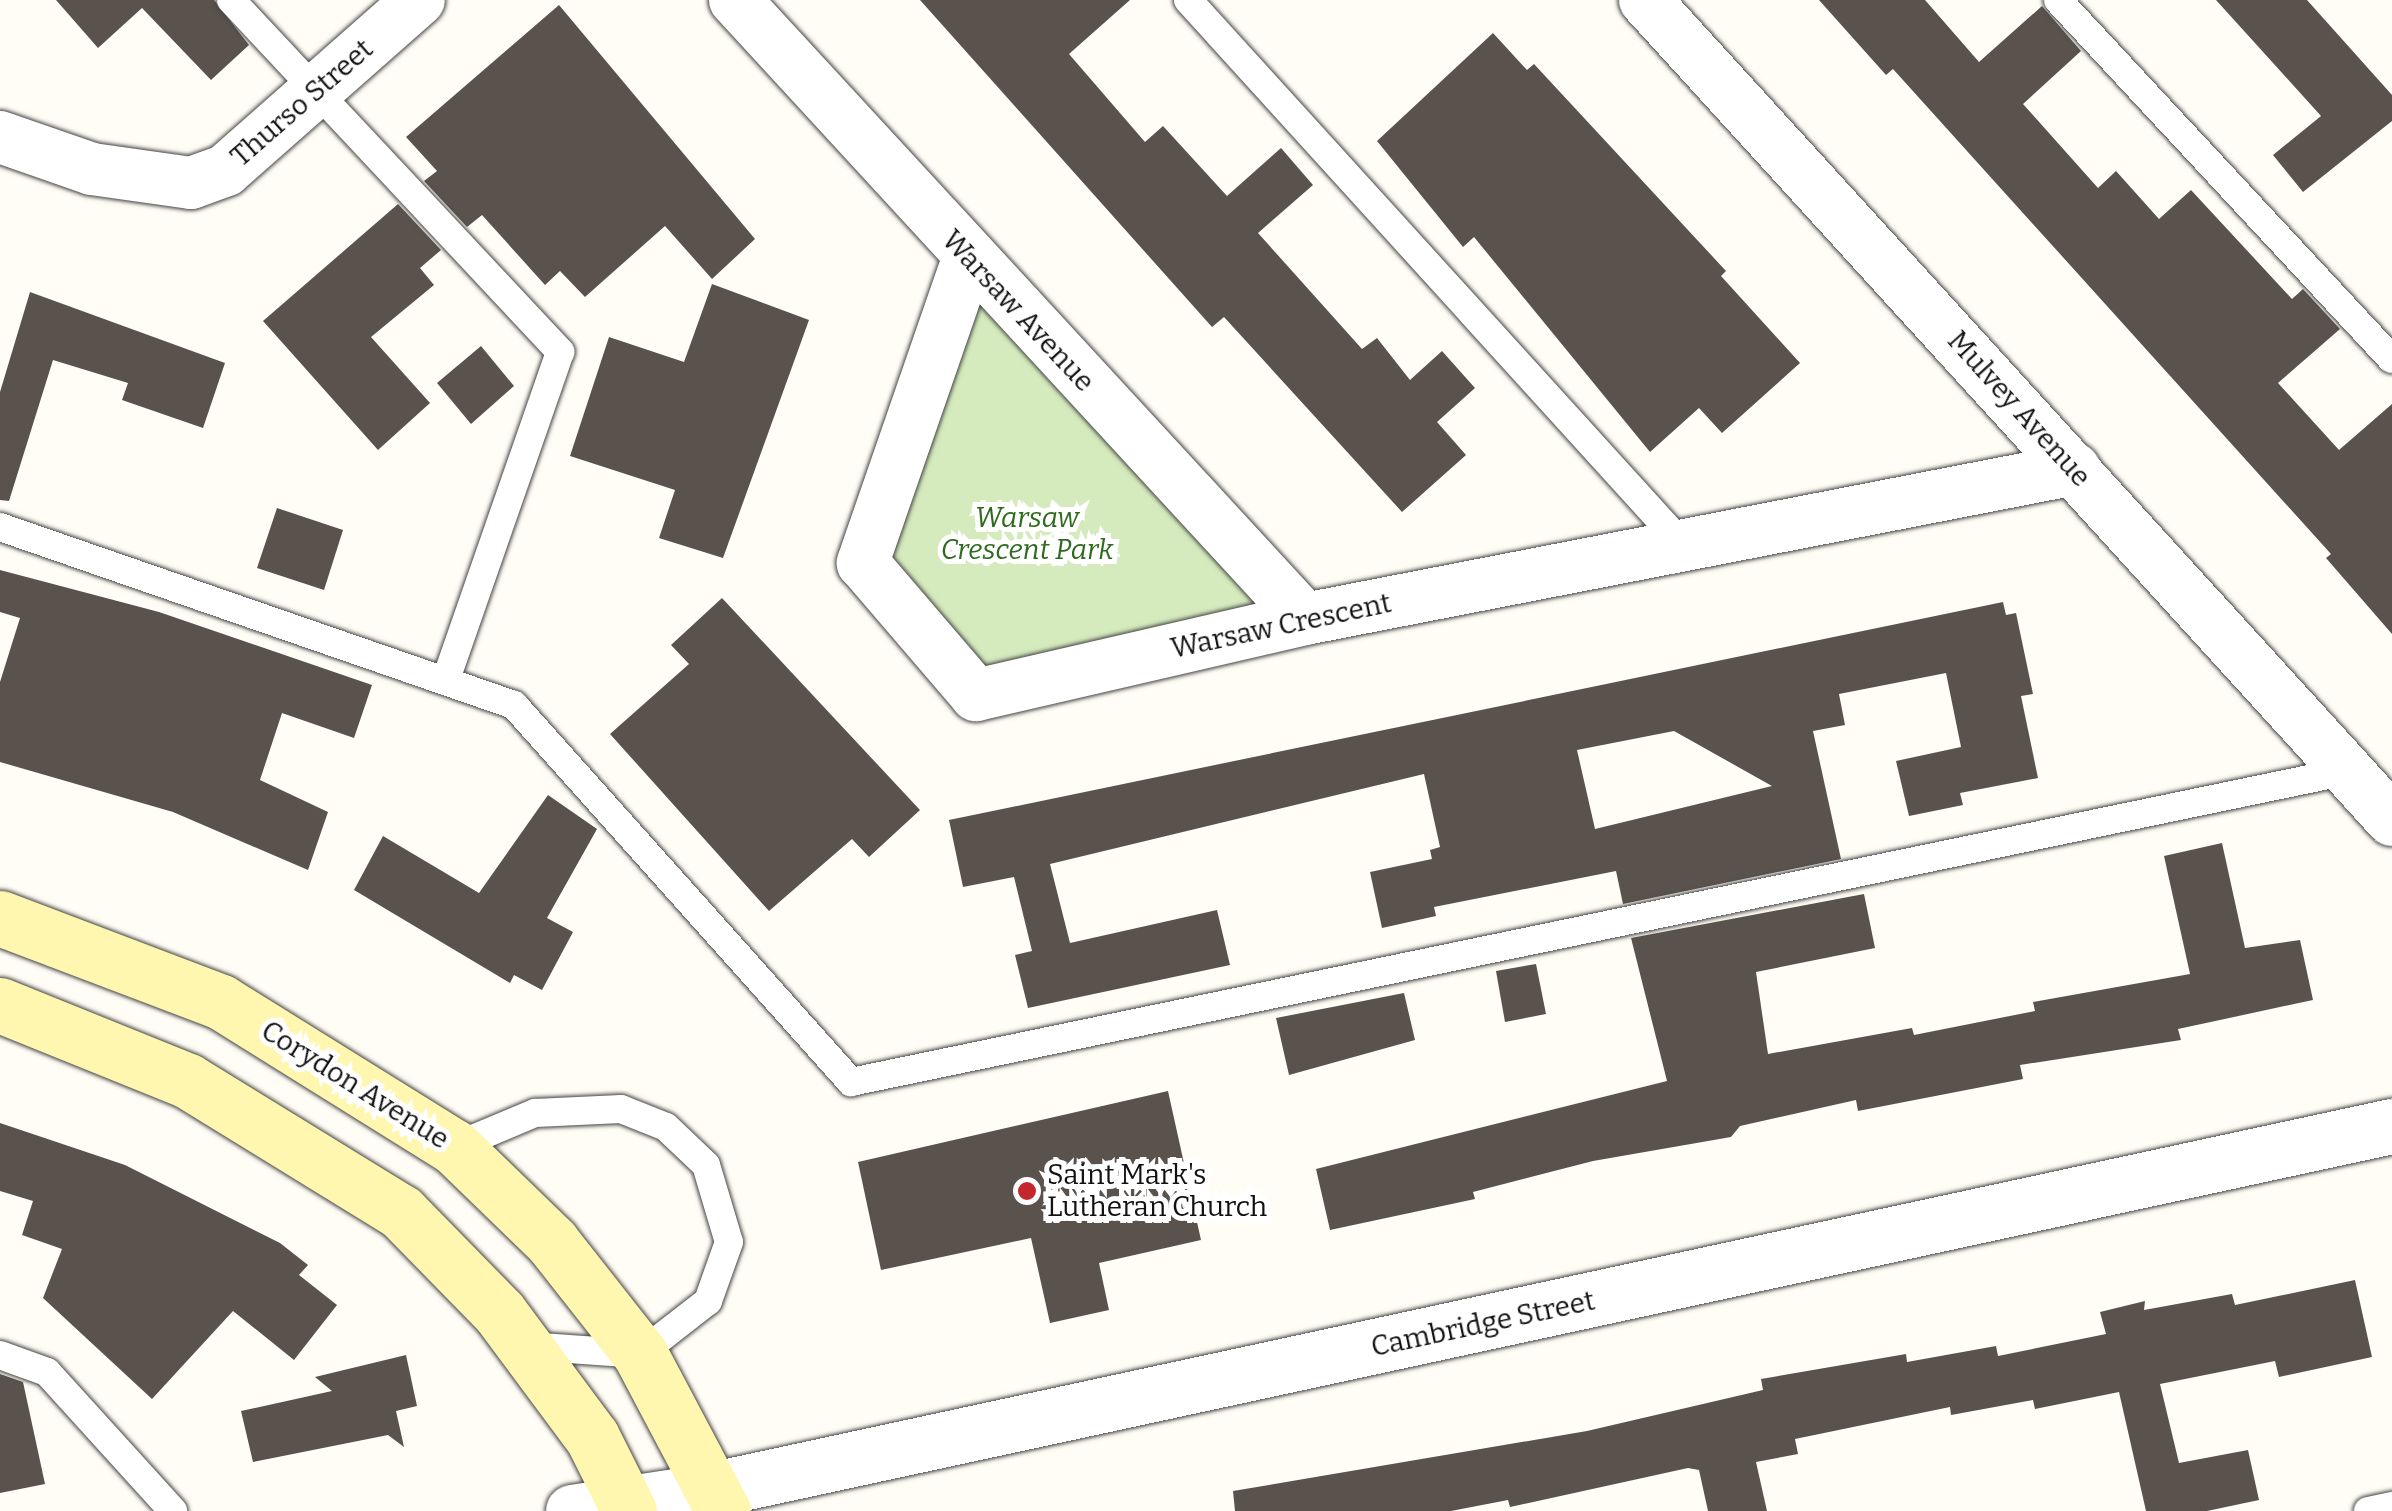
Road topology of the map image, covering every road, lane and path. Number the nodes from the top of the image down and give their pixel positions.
1 (231, 0) edge
2 (419, 0) edge
3 (735, 0) edge
4 (1188, 0) edge
5 (1645, 0) edge
6 (2058, 0) edge
7 (314, 92) junction
8 (0, 137) edge
9 (968, 259) junction
10 (2392, 360) edge
11 (2074, 469) junction
12 (0, 527) edge
13 (1682, 543) junction
14 (1305, 619) junction
15 (446, 680) junction
16 (2348, 771) junction
17 (2392, 820) edge
18 (0, 918) edge
19 (0, 1005) edge
20 (2392, 1126) edge
21 (454, 1146) junction
22 (524, 1346) junction
23 (640, 1354) junction
24 (0, 1355) edge
25 (719, 1500) edge
26 (2392, 1506) edge
27 (628, 1508) edge
28 (173, 1511) edge
29 (572, 1511) edge
30 (2368, 1511) edge

1 - 7 lane
2 - 7 street, Thurso Street
3 - 9 street, Warsaw Avenue
4 - 13 lane
5 - 11 street, Mulvey Avenue
6 - 10 lane
7 - 8 street, Thurso Street
7 - 15 lane
9 - 14 street, Warsaw Avenue
9 - 14 street, Warsaw Crescent
11 - 13 street, Warsaw Crescent
11 - 16 street, Mulvey Avenue
12 - 15 lane
13 - 14 street, Warsaw Crescent
15 - 16 lane
16 - 17 street, Mulvey Avenue
18 - 21 main road, Corydon Avenue
19 - 22 main road
20 - 25 street, Cambridge Street
21 - 23 main road, Corydon Avenue
21 - 23 lane
22 - 23 lane
22 - 27 main road
23 - 25 main road, Corydon Avenue
24 - 28 lane
25 - 27 street, Cambridge Street
26 - 30 lane
27 - 29 street, Cambridge Street

